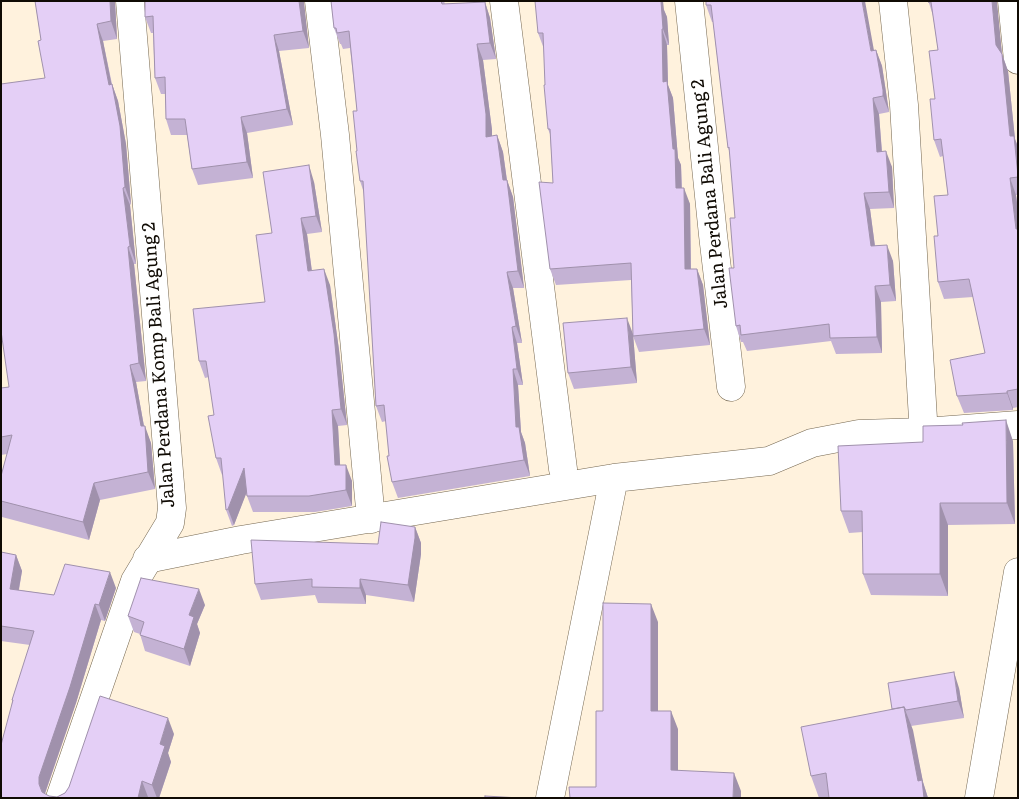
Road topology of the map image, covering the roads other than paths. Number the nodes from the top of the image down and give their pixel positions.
1 (130, 1) edge
2 (319, 1) edge
3 (504, 1) edge
4 (689, 1) edge
5 (893, 1) edge
6 (1012, 1) edge
7 (1018, 60) edge
8 (732, 387) dead end
9 (923, 419) dead end
10 (1018, 425) edge
11 (563, 469) dead end
12 (614, 478) junction
13 (371, 519) junction
14 (147, 559) junction
15 (1018, 572) edge
16 (60, 798) edge
17 (550, 798) edge
18 (980, 798) edge

1 - 14 street, Jalan Perdana Komp Bali Agung 2
2 - 13 street
3 - 11 street
4 - 8 street, Jalan Perdana Bali Agung 2
5 - 9 street
6 - 7 street
10 - 12 street
12 - 13 street
12 - 17 street
13 - 14 street
14 - 16 street, Jalan Perdana Komp Bali Agung 2
15 - 18 street

